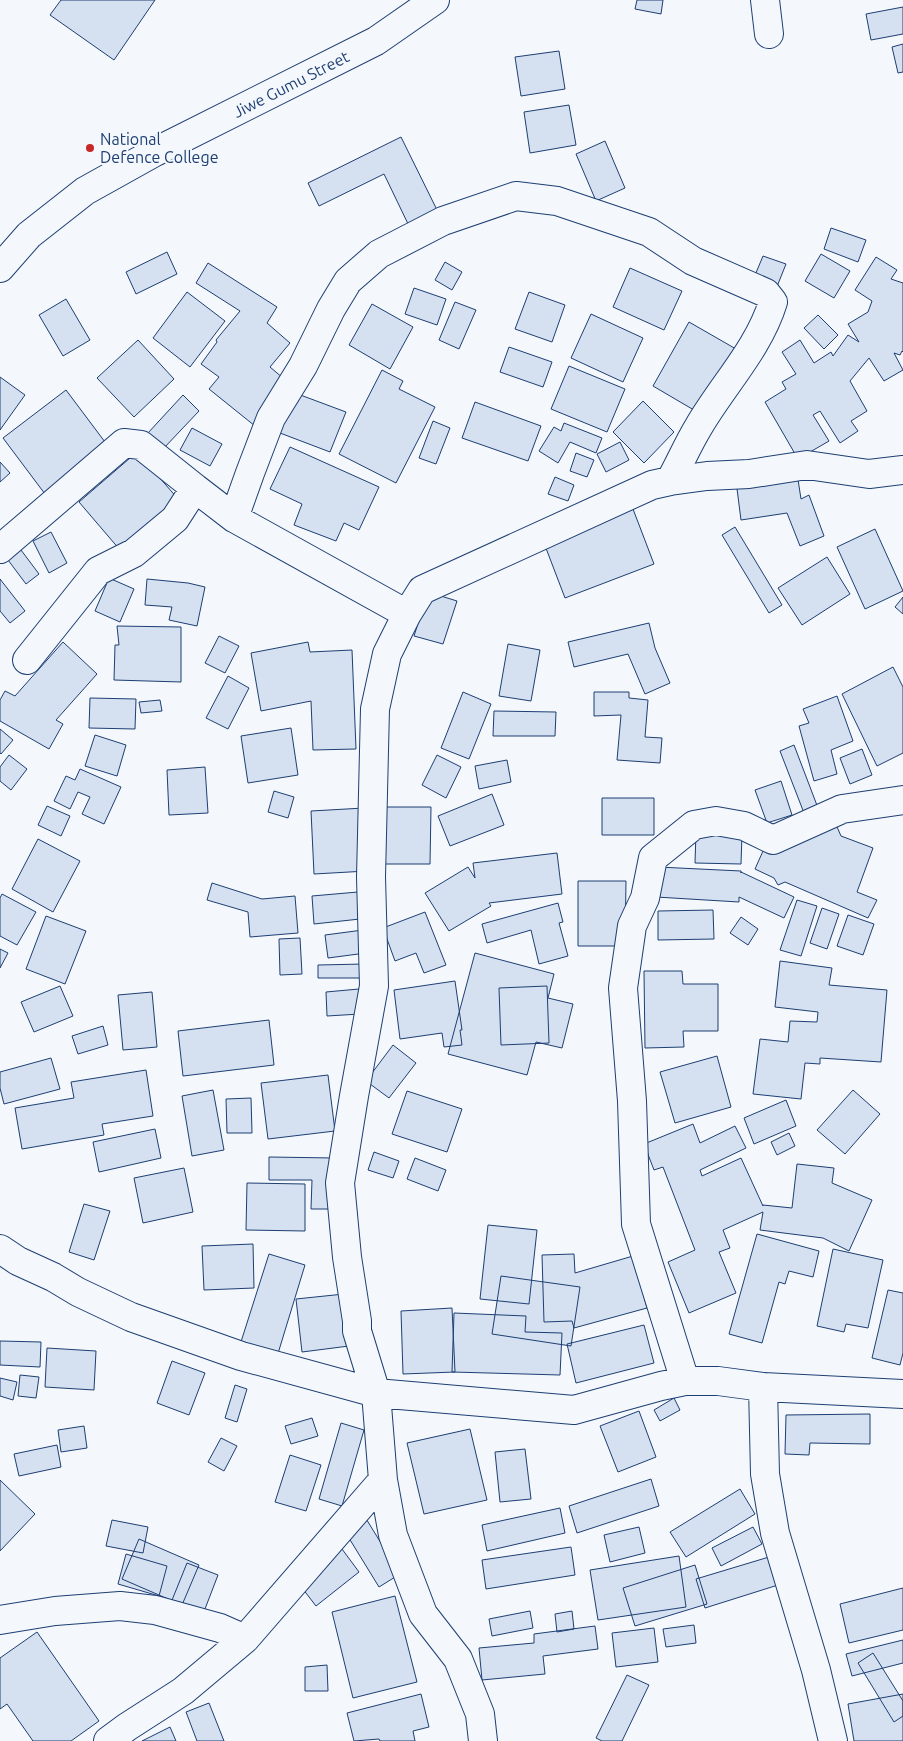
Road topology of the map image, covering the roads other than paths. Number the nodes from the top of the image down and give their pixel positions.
1 (434, 0) edge
2 (765, 0) edge
3 (770, 34) dead end
4 (0, 268) edge
5 (903, 470) edge
6 (670, 480) junction
7 (195, 488) junction
8 (234, 518) junction
9 (0, 549) edge
10 (407, 614) junction
11 (26, 660) dead end
12 (903, 800) edge
13 (0, 1250) edge
14 (685, 1381) junction
15 (763, 1387) junction
16 (376, 1394) junction
17 (903, 1394) edge
18 (383, 1480) junction
19 (0, 1620) edge
20 (246, 1639) junction
21 (108, 1741) edge
22 (483, 1741) edge
23 (833, 1741) edge

1 - 4 street, Jiwe Gumu Street
2 - 3 street
5 - 6 street
6 - 8 street
6 - 10 street
7 - 8 street
7 - 9 street
7 - 11 street
8 - 10 street
10 - 16 street
12 - 14 street
13 - 16 street
14 - 15 street
14 - 16 street
15 - 17 street
15 - 23 street
16 - 18 street
18 - 20 street
18 - 22 street
19 - 20 street
20 - 21 street

